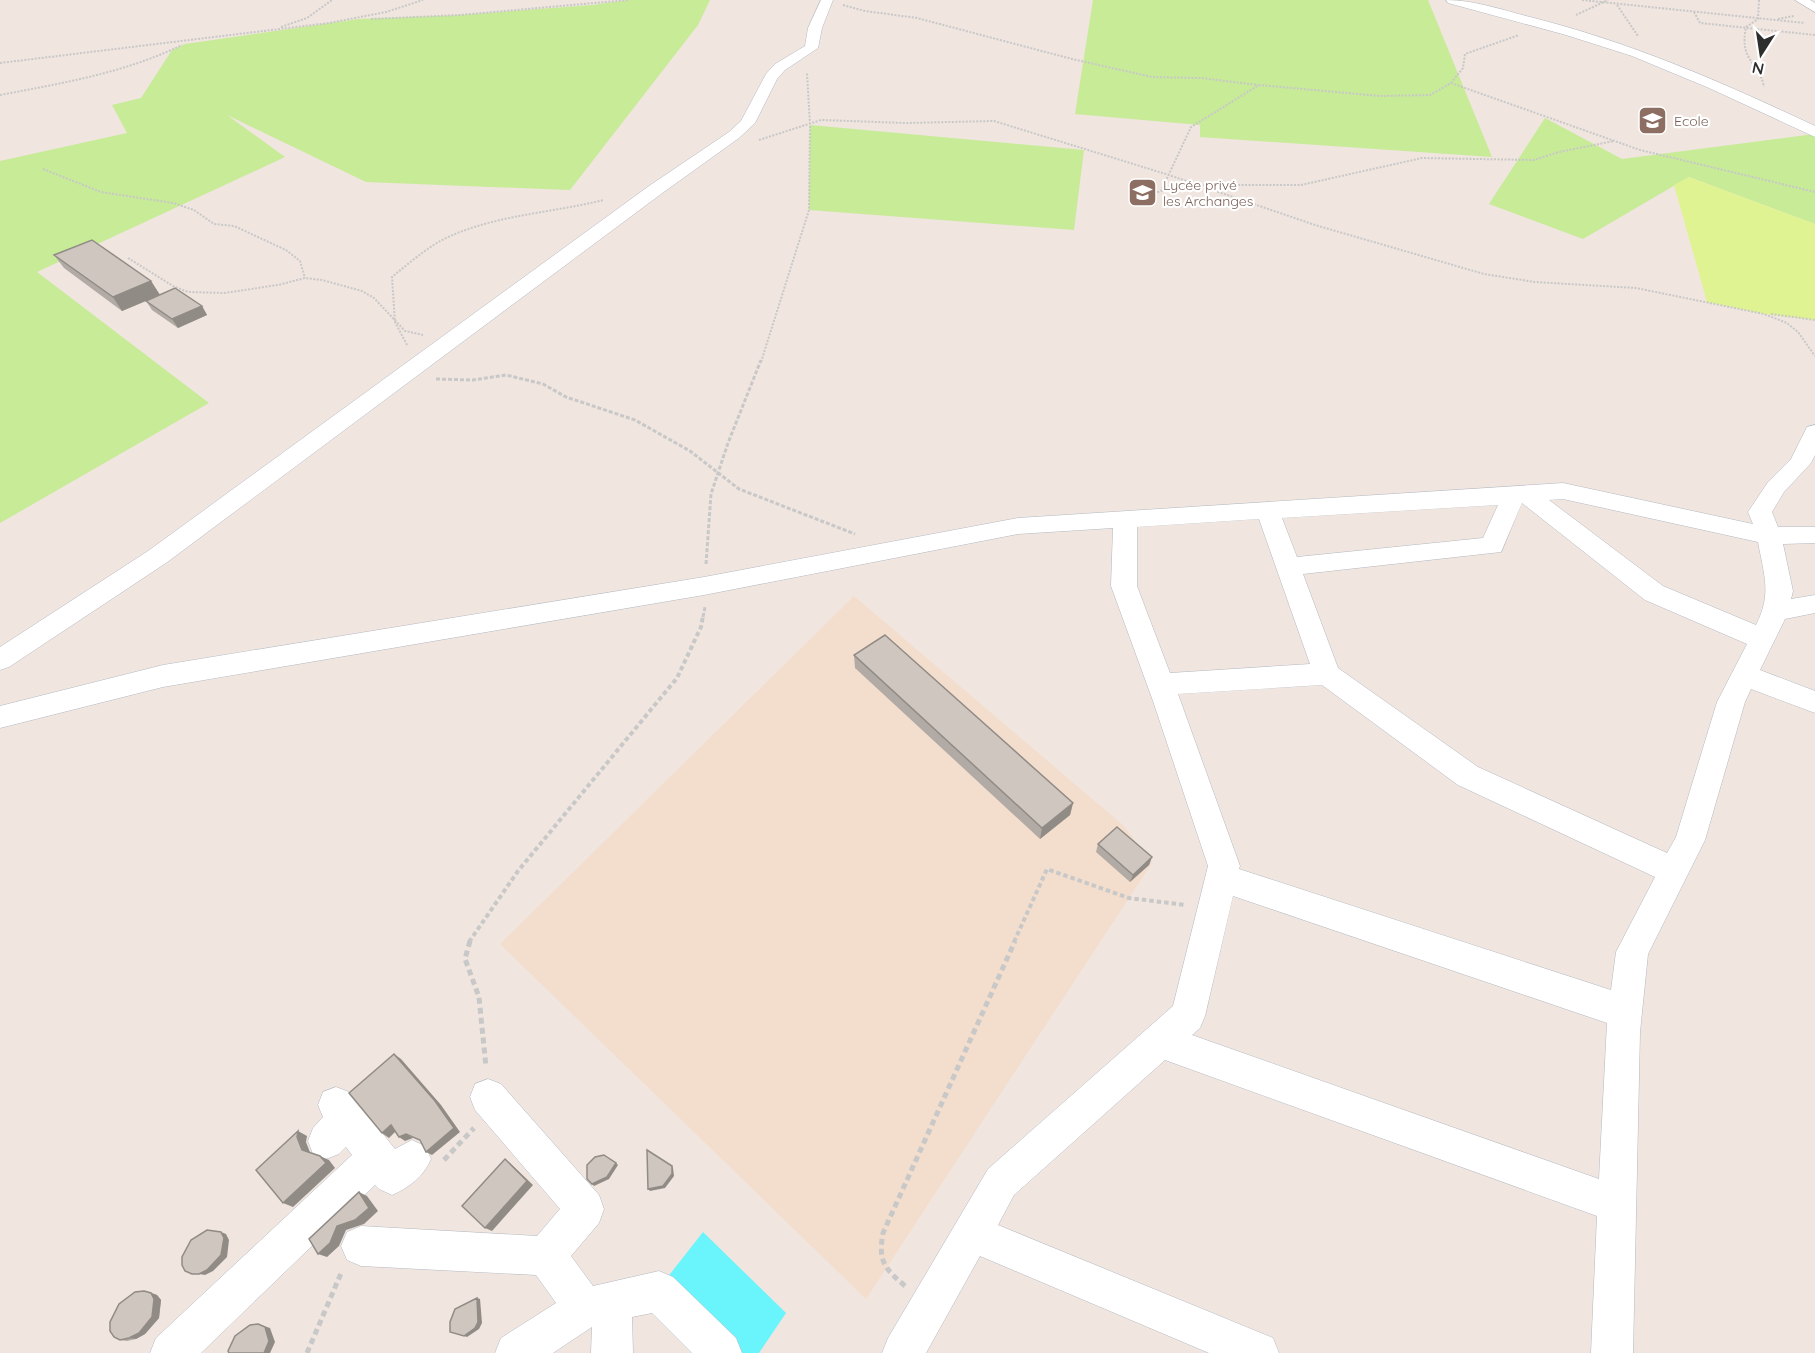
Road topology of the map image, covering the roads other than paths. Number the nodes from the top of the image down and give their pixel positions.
1 (1452, 0) edge
2 (1801, 0) edge
3 (826, 1) edge
4 (1815, 8) edge
5 (1815, 132) edge
6 (1815, 432) edge
7 (1520, 496) junction
8 (1268, 511) junction
9 (1125, 520) junction
10 (1769, 536) junction
11 (1815, 536) edge
12 (1288, 567) junction
13 (1815, 604) edge
14 (1776, 611) junction
15 (1762, 639) junction
16 (0, 660) edge
17 (1327, 674) junction
18 (1744, 675) junction
19 (1161, 684) junction
20 (1815, 702) edge
21 (0, 717) edge
22 (1675, 872) junction
23 (1221, 878) junction
24 (1625, 1012) junction
25 (1160, 1041) junction
26 (488, 1097) road end
27 (336, 1122) dead end
28 (1617, 1204) junction
29 (971, 1233) junction
30 (361, 1246) road end
31 (546, 1256) junction
32 (598, 1304) junction
33 (712, 1349) edge
34 (171, 1353) edge
35 (516, 1353) edge
36 (612, 1353) edge
37 (903, 1353) edge
38 (1258, 1353) edge
39 (1612, 1353) edge

1 - 5 street
2 - 4 street
3 - 16 street
6 - 10 street
7 - 8 street
7 - 10 street
7 - 12 street
7 - 15 street
8 - 9 street
8 - 12 street
9 - 19 street
9 - 21 street
10 - 11 street
10 - 14 street
12 - 17 street
13 - 14 street
14 - 15 street
15 - 18 street
17 - 19 street
17 - 22 street
18 - 20 street
18 - 22 street
19 - 23 street
22 - 24 street
23 - 24 street
23 - 25 street
24 - 28 street
25 - 28 street
25 - 29 street
26 - 31 street
27 - 34 street
28 - 39 street
29 - 37 street
29 - 38 street
30 - 31 street
31 - 32 street
32 - 33 street
32 - 35 street
32 - 36 street

